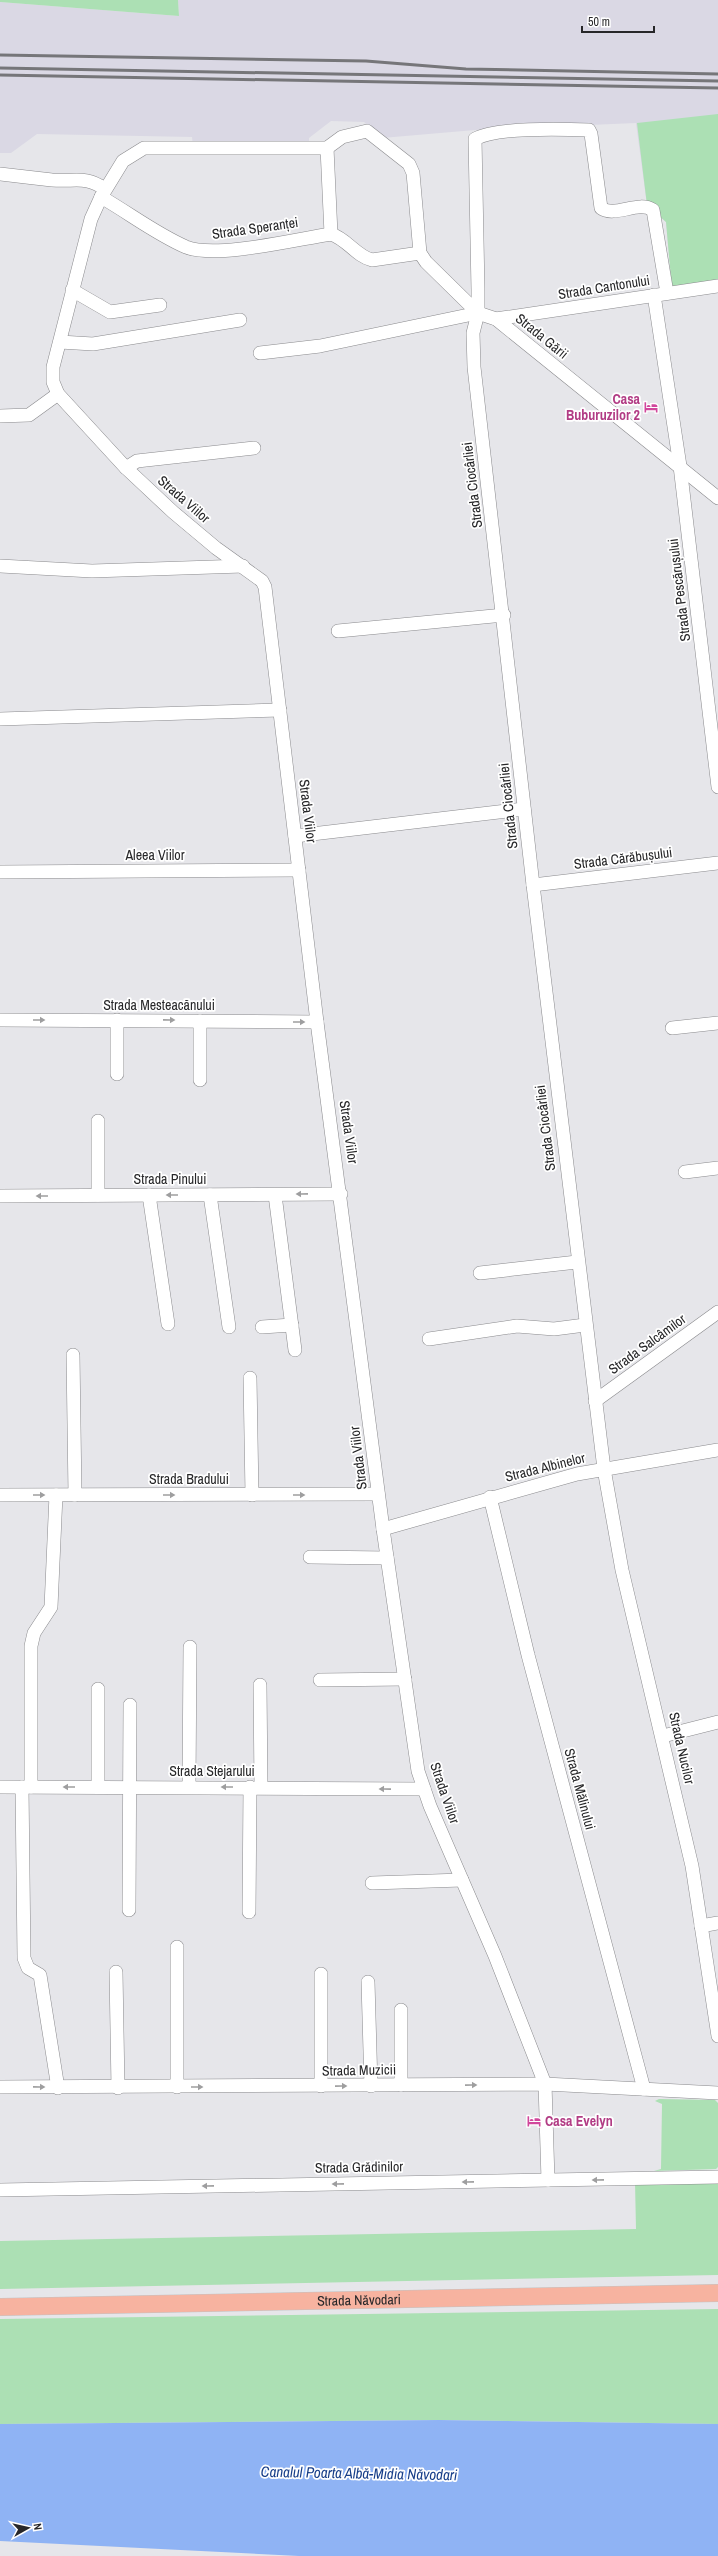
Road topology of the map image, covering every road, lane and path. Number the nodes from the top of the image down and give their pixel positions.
1 (475, 139) joint
2 (326, 148) junction
3 (0, 174) edge
4 (103, 193) junction
5 (331, 234) junction
6 (420, 253) junction
7 (718, 286) edge
8 (72, 290) junction
9 (660, 294) junction
10 (160, 305) dead end
11 (478, 313) junction
12 (496, 319) junction
13 (240, 320) dead end
14 (60, 342) junction
15 (260, 353) dead end
16 (58, 394) junction
17 (0, 416) edge
18 (254, 448) dead end
19 (680, 466) junction
20 (126, 468) junction
21 (718, 498) edge
22 (0, 566) edge
23 (242, 566) junction
24 (504, 615) junction
25 (338, 631) dead end
26 (280, 710) junction
27 (0, 719) edge
28 (718, 787) edge
29 (524, 809) junction
30 (295, 836) junction
31 (718, 863) edge
32 (300, 870) junction
33 (5, 872) edge
34 (533, 885) junction
35 (0, 1020) edge
36 (117, 1020) junction
37 (200, 1021) junction
38 (318, 1022) junction
39 (718, 1023) edge
40 (672, 1028) dead end
41 (117, 1074) dead end
42 (200, 1080) dead end
43 (98, 1121) dead end
44 (718, 1168) edge
45 (684, 1172) dead end
46 (341, 1194) junction
47 (98, 1195) junction
48 (150, 1195) junction
49 (210, 1195) junction
50 (275, 1195) junction
51 (0, 1196) edge
52 (577, 1262) junction
53 (480, 1273) dead end
54 (718, 1312) edge
55 (168, 1324) dead end
56 (585, 1325) junction
57 (292, 1326) junction
58 (229, 1327) dead end
59 (262, 1327) dead end
60 (429, 1339) dead end
61 (295, 1350) dead end
62 (73, 1355) dead end
63 (250, 1378) dead end
64 (595, 1401) junction
65 (718, 1450) edge
66 (604, 1469) junction
67 (378, 1494) junction
68 (0, 1495) edge
69 (56, 1495) junction
70 (75, 1495) junction
71 (252, 1495) junction
72 (490, 1497) junction
73 (383, 1529) junction
74 (310, 1557) dead end
75 (387, 1558) junction
76 (190, 1647) dead end
77 (404, 1679) junction
78 (320, 1680) dead end
79 (260, 1685) dead end
80 (98, 1689) dead end
81 (130, 1705) dead end
82 (718, 1722) edge
83 (663, 1736) junction
84 (0, 1787) edge
85 (27, 1787) junction
86 (98, 1787) junction
87 (130, 1787) junction
88 (189, 1787) junction
89 (255, 1787) junction
90 (424, 1789) junction
91 (462, 1880) junction
92 (372, 1884) dead end
93 (129, 1910) dead end
94 (249, 1912) dead end
95 (718, 1923) edge
96 (701, 1926) junction
97 (177, 1947) dead end
98 (116, 1972) dead end
99 (321, 1974) dead end
100 (368, 1982) dead end
101 (401, 2010) dead end
102 (718, 2036) edge
103 (545, 2084) junction
104 (401, 2085) junction
105 (321, 2086) junction
106 (371, 2086) junction
107 (0, 2087) edge
108 (177, 2087) junction
109 (58, 2088) junction
110 (118, 2088) junction
111 (644, 2089) junction
112 (718, 2093) edge
113 (718, 2176) edge
114 (548, 2180) junction
115 (0, 2190) edge
116 (718, 2293) edge
117 (0, 2307) edge

1 - 9 street, Strada Pescărușului
1 - 11 street, Strada Ciocârliei
2 - 4 street, Strada Viilor
2 - 5 street
2 - 6 street
3 - 4 street, Strada Speranței
4 - 5 street, Strada Speranței
4 - 8 street, Strada Viilor
5 - 6 street
6 - 11 street, Strada Gării
7 - 9 street, Strada Cantonului
8 - 10 street
8 - 14 street, Strada Viilor
9 - 12 street, Strada Cantonului
9 - 19 street, Strada Pescărușului
11 - 12 street, Strada Gării
11 - 15 street
11 - 24 street, Strada Ciocârliei
12 - 19 street, Strada Gării
13 - 14 street
14 - 16 street, Strada Viilor
16 - 17 street
16 - 20 street, Strada Viilor
18 - 20 street
19 - 21 street, Strada Gării
19 - 28 street, Strada Pescărușului
20 - 23 street, Strada Viilor
22 - 23 street
23 - 26 street, Strada Viilor
24 - 25 street
24 - 29 street, Strada Ciocârliei
26 - 27 street
26 - 30 street, Strada Viilor
29 - 30 street
29 - 34 street, Strada Ciocârliei
30 - 32 street, Strada Viilor
31 - 34 street, Strada Cărăbușului
32 - 33 street, Aleea Viilor
32 - 38 street, Strada Viilor
34 - 52 street, Strada Ciocârliei
35 -> 36 street, Strada Mesteacănului
36 -> 37 street, Strada Mesteacănului
36 - 41 street
37 -> 38 street, Strada Mesteacănului
37 - 42 street
38 - 46 street, Strada Viilor
39 - 40 street
43 - 47 street
44 - 45 street
46 -> 50 street, Strada Pinului
46 - 67 street, Strada Viilor
47 - 48 street, Strada Pinului
47 -> 51 street, Strada Pinului
49 -> 48 street, Strada Pinului
48 - 55 street
49 - 50 street, Strada Pinului
49 - 58 street
50 - 57 street
52 - 53 street
52 - 56 street, Strada Ciocârliei
54 - 64 street, Strada Salcâmilor
56 - 60 street
56 - 64 street, Strada Ciocârliei
57 - 59 street
57 - 61 street
62 - 70 street
63 - 71 street
64 - 66 street, Strada Ciocârliei
65 - 66 street, Strada Albinelor
66 - 72 street, Strada Albinelor
66 - 83 street, Strada Nucilor
71 -> 67 street, Strada Bradului
67 - 73 street, Strada Viilor
68 -> 69 street, Strada Bradului
69 - 70 street, Strada Bradului
69 - 85 street
70 -> 71 street, Strada Bradului
72 - 73 street, Strada Albinelor
72 - 111 street, Strada Mălinului
73 - 75 street, Strada Viilor
74 - 75 street
75 - 77 street, Strada Viilor
76 - 88 street
77 - 78 street
77 - 90 street, Strada Viilor
79 - 89 street
80 - 86 street
81 - 87 street
82 - 83 street
83 - 96 street, Strada Nucilor
84 - 85 street, Strada Stejarului
86 -> 85 street, Strada Stejarului
85 - 109 street
86 - 87 street, Strada Stejarului
87 - 88 street, Strada Stejarului
87 - 93 street
89 -> 88 street, Strada Stejarului
90 -> 89 street, Strada Stejarului
89 - 94 street
90 - 91 street, Strada Viilor
91 - 92 street
91 - 103 street, Strada Viilor
95 - 96 street
96 - 102 street, Strada Nucilor
97 - 108 street
98 - 110 street
99 - 105 street
100 - 106 street
101 - 104 street
104 -> 103 street, Strada Muzicii
103 - 111 street, Strada Muzicii
103 - 114 street, Strada Viilor
104 - 106 street, Strada Muzicii
105 -> 106 street, Strada Muzicii
108 -> 105 street, Strada Muzicii
107 -> 109 street, Strada Muzicii
108 - 110 street, Strada Muzicii
109 - 110 street, Strada Muzicii
111 - 112 street, Strada Muzicii
113 -> 114 street, Strada Grădinilor
114 -> 115 street, Strada Grădinilor
116 - 117 main road, Strada Năvodari

